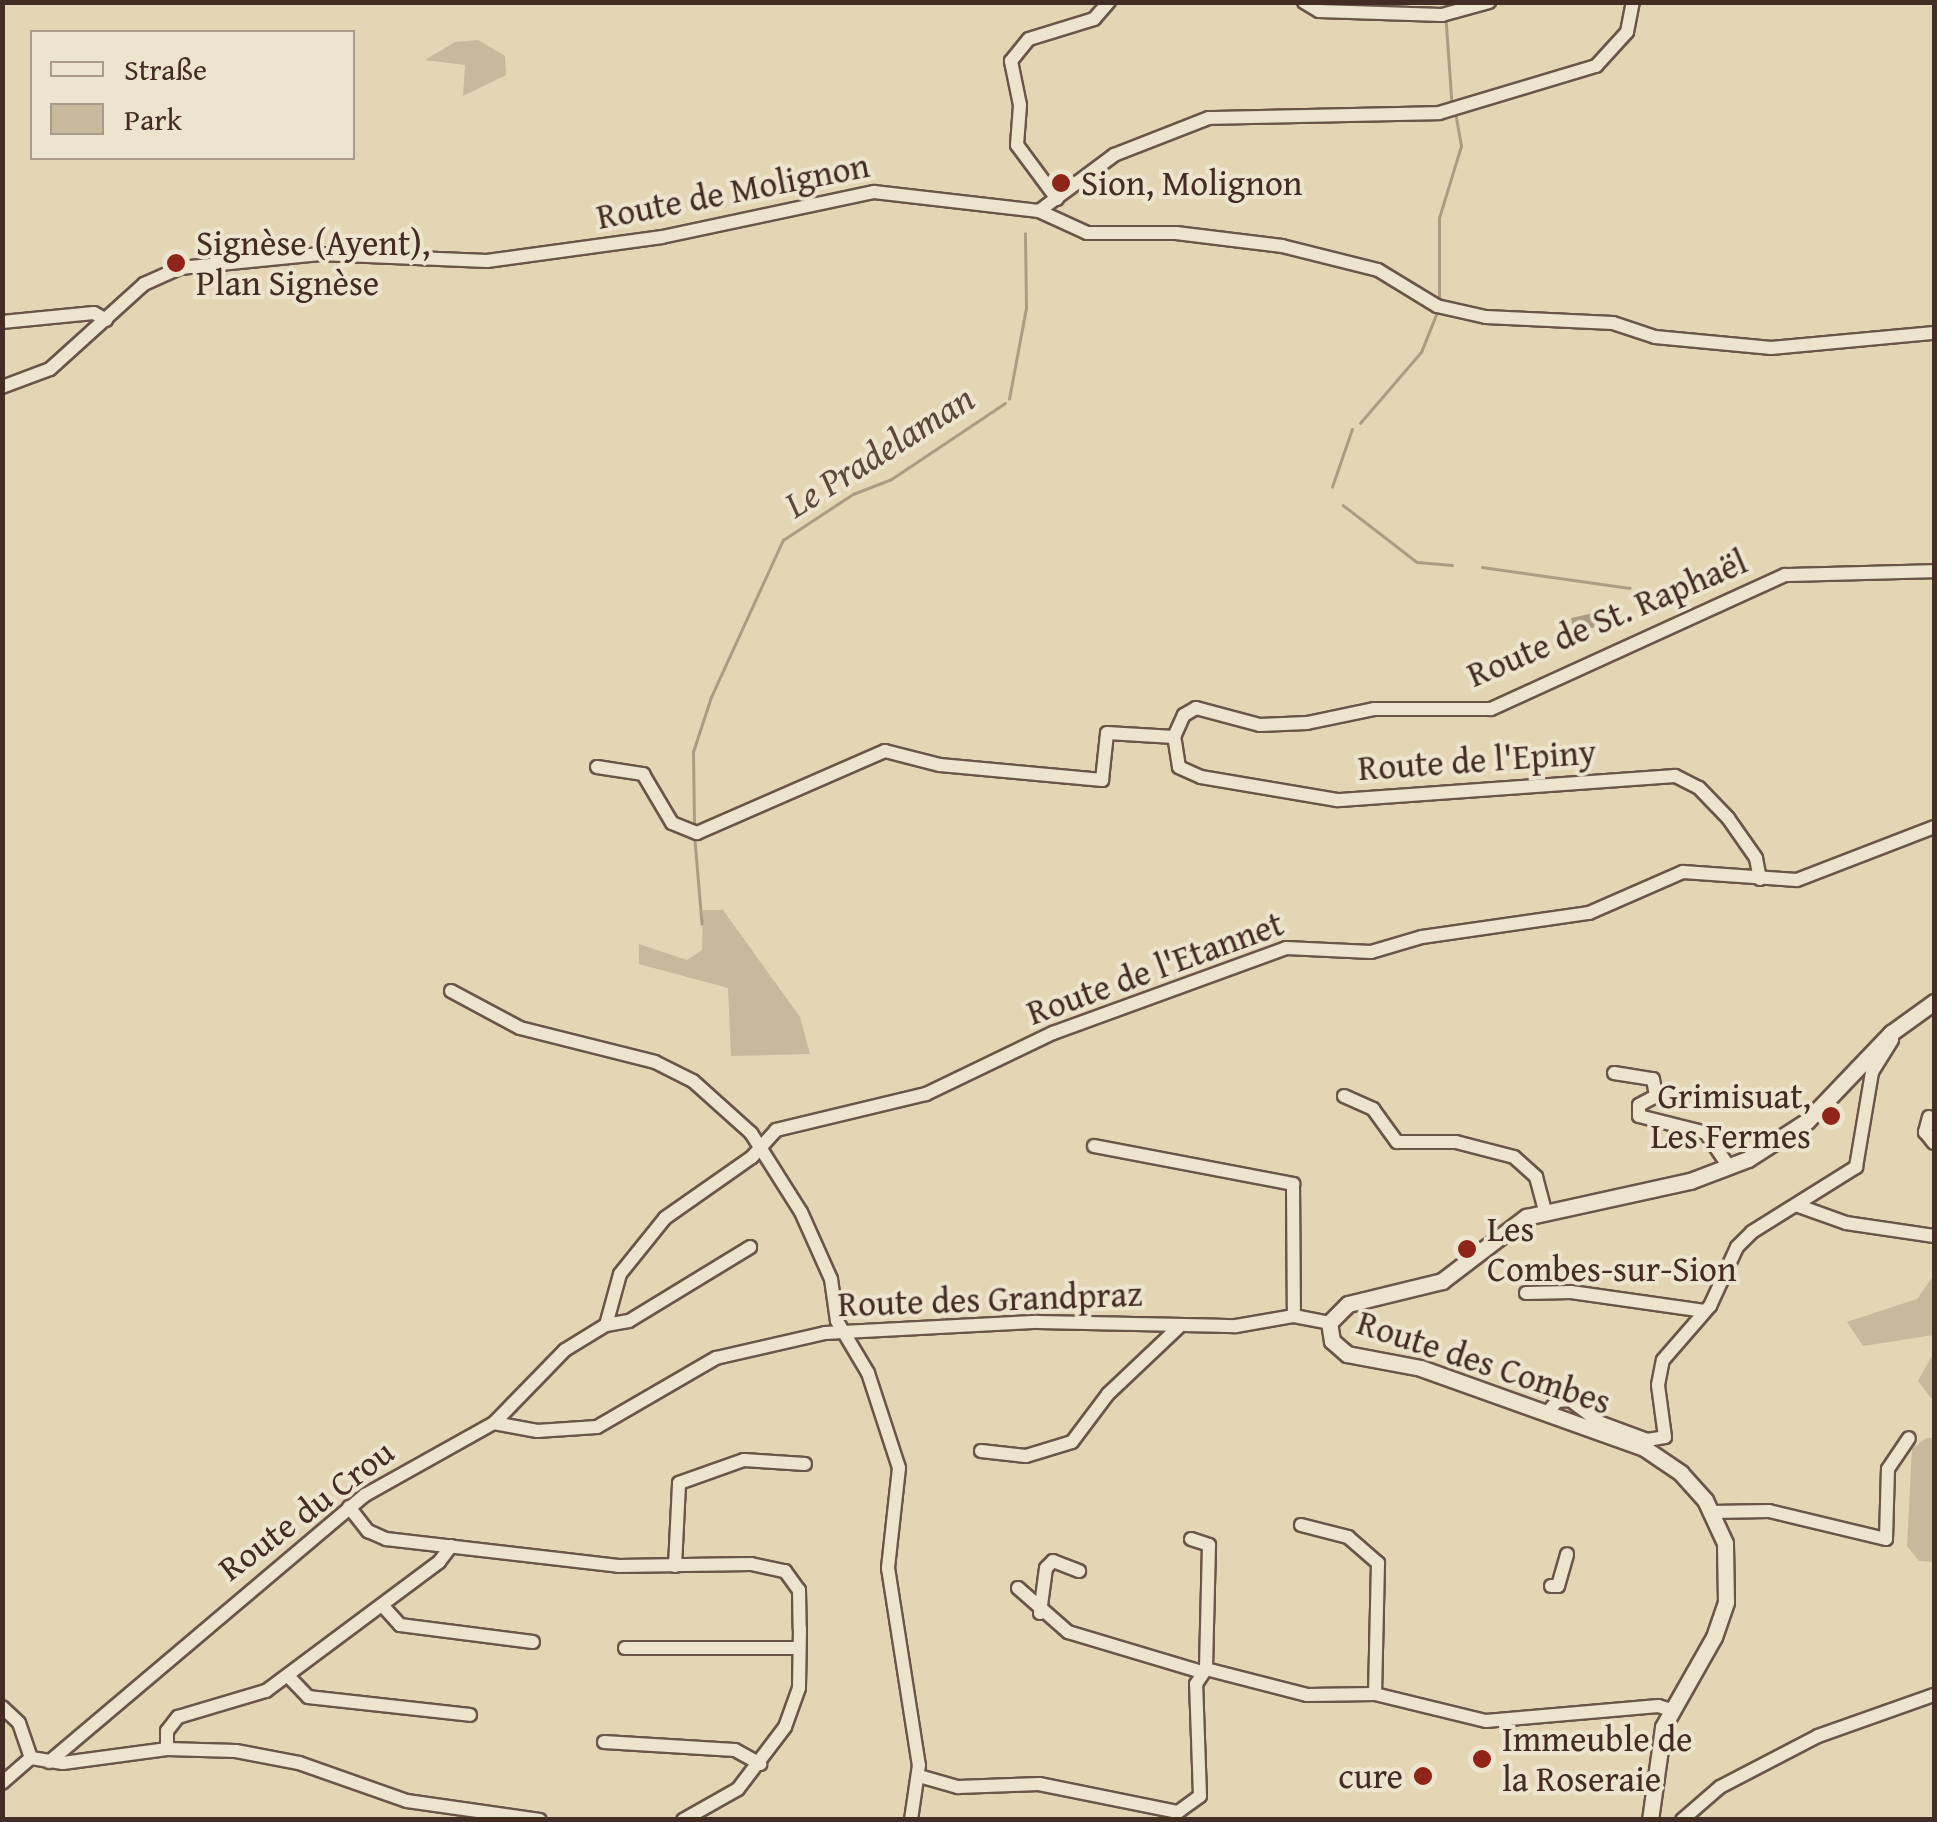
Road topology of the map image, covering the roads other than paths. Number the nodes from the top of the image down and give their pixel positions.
1 (1109, 2) edge
2 (1304, 2) edge
3 (1489, 2) edge
4 (1633, 2) edge
5 (1057, 199) junction
6 (1039, 211) junction
7 (106, 320) junction
8 (2, 322) edge
9 (1934, 332) edge
10 (2, 387) edge
11 (1934, 571) edge
12 (1174, 737) junction
13 (597, 767) dead end
14 (1934, 826) edge
15 (1760, 878) junction
16 (451, 991) dead end
17 (1934, 1002) edge
18 (1891, 1032) junction
19 (1614, 1073) dead end
20 (1344, 1096) dead end
21 (1929, 1118) dead end
22 (1934, 1143) edge
23 (1094, 1146) dead end
24 (760, 1148) junction
25 (1729, 1168) junction
26 (1796, 1205) junction
27 (1545, 1210) junction
28 (1934, 1236) edge
29 (750, 1247) dead end
30 (1526, 1294) dead end
31 (1706, 1311) junction
32 (1294, 1316) junction
33 (1329, 1323) junction
34 (606, 1325) junction
35 (1181, 1325) junction
36 (844, 1331) junction
37 (1546, 1412) junction
38 (494, 1423) junction
39 (1909, 1438) dead end
40 (981, 1450) dead end
41 (806, 1464) dead end
42 (349, 1508) junction
43 (1712, 1512) junction
44 (1300, 1526) dead end
45 (1191, 1539) dead end
46 (450, 1546) junction
47 (1567, 1554) dead end
48 (675, 1566) junction
49 (1079, 1572) dead end
50 (1551, 1586) dead end
51 (1018, 1588) dead end
52 (382, 1606) junction
53 (1040, 1613) junction
54 (532, 1642) dead end
55 (625, 1648) dead end
56 (799, 1648) junction
57 (1202, 1670) junction
58 (288, 1676) junction
59 (1375, 1694) junction
60 (1934, 1695) edge
61 (2, 1707) edge
62 (1670, 1710) junction
63 (470, 1715) dead end
64 (604, 1742) dead end
65 (167, 1749) junction
66 (32, 1758) junction
67 (49, 1762) junction
68 (760, 1764) junction
69 (918, 1776) junction
70 (2, 1784) edge
71 (407, 1802) junction
72 (710, 1808) junction
73 (1648, 1814) edge
74 (508, 1818) edge
75 (406, 1820) edge
76 (540, 1820) edge
77 (684, 1820) edge
78 (721, 1820) edge
79 (911, 1820) edge
80 (1682, 1820) edge

1 - 5 street
2 - 3 street
4 - 5 street
5 - 6 street
6 - 7 street, Route de Molignon
6 - 9 street, Route de Molignon
7 - 8 street
7 - 10 street, Route de Molignon
11 - 12 street, Route de St. Raphaël
12 - 13 street
12 - 15 street, Route de l'Epiny
14 - 15 street, Route de l'Etannet
15 - 24 street, Route de l'Etannet
16 - 24 street
17 - 18 street, Route des Combes
18 - 25 street, Route des Combes
18 - 26 street
19 - 25 street
20 - 27 street
21 - 22 street
23 - 32 street
24 - 34 street
24 - 36 street
25 - 27 street, Route des Combes
26 - 28 street
26 - 31 street
27 - 33 street, Route des Combes
29 - 34 street, Route du Crou
30 - 31 street
31 - 37 street
32 - 33 street, Route des Grandpraz
32 - 35 street, Route des Grandpraz
33 - 37 street, Route des Combes
34 - 38 street, Route du Crou
35 - 36 street, Route des Grandpraz
35 - 40 street
36 - 38 street, Route des Grandpraz
36 - 69 street
37 - 43 street, Route des Combes
38 - 42 street, Route du Crou
39 - 43 street
41 - 48 street
42 - 46 street
42 - 67 street, Route du Crou
43 - 62 street, Route des Combes
44 - 59 street
45 - 57 street
46 - 48 street
46 - 52 street
47 - 50 street
48 - 56 street
49 - 53 street
51 - 53 street
52 - 54 street
52 - 58 street
53 - 57 street
55 - 56 street
56 - 68 street
57 - 59 street
57 - 69 street
58 - 63 street
58 - 65 street
59 - 62 street
60 - 80 street
61 - 66 street
62 - 73 street, Route des Combes
64 - 68 street
65 - 67 street
65 - 71 street
66 - 67 street
66 - 70 street
68 - 72 street
69 - 79 street
71 - 74 street
71 - 75 street
72 - 77 street
72 - 78 street
74 - 76 street

